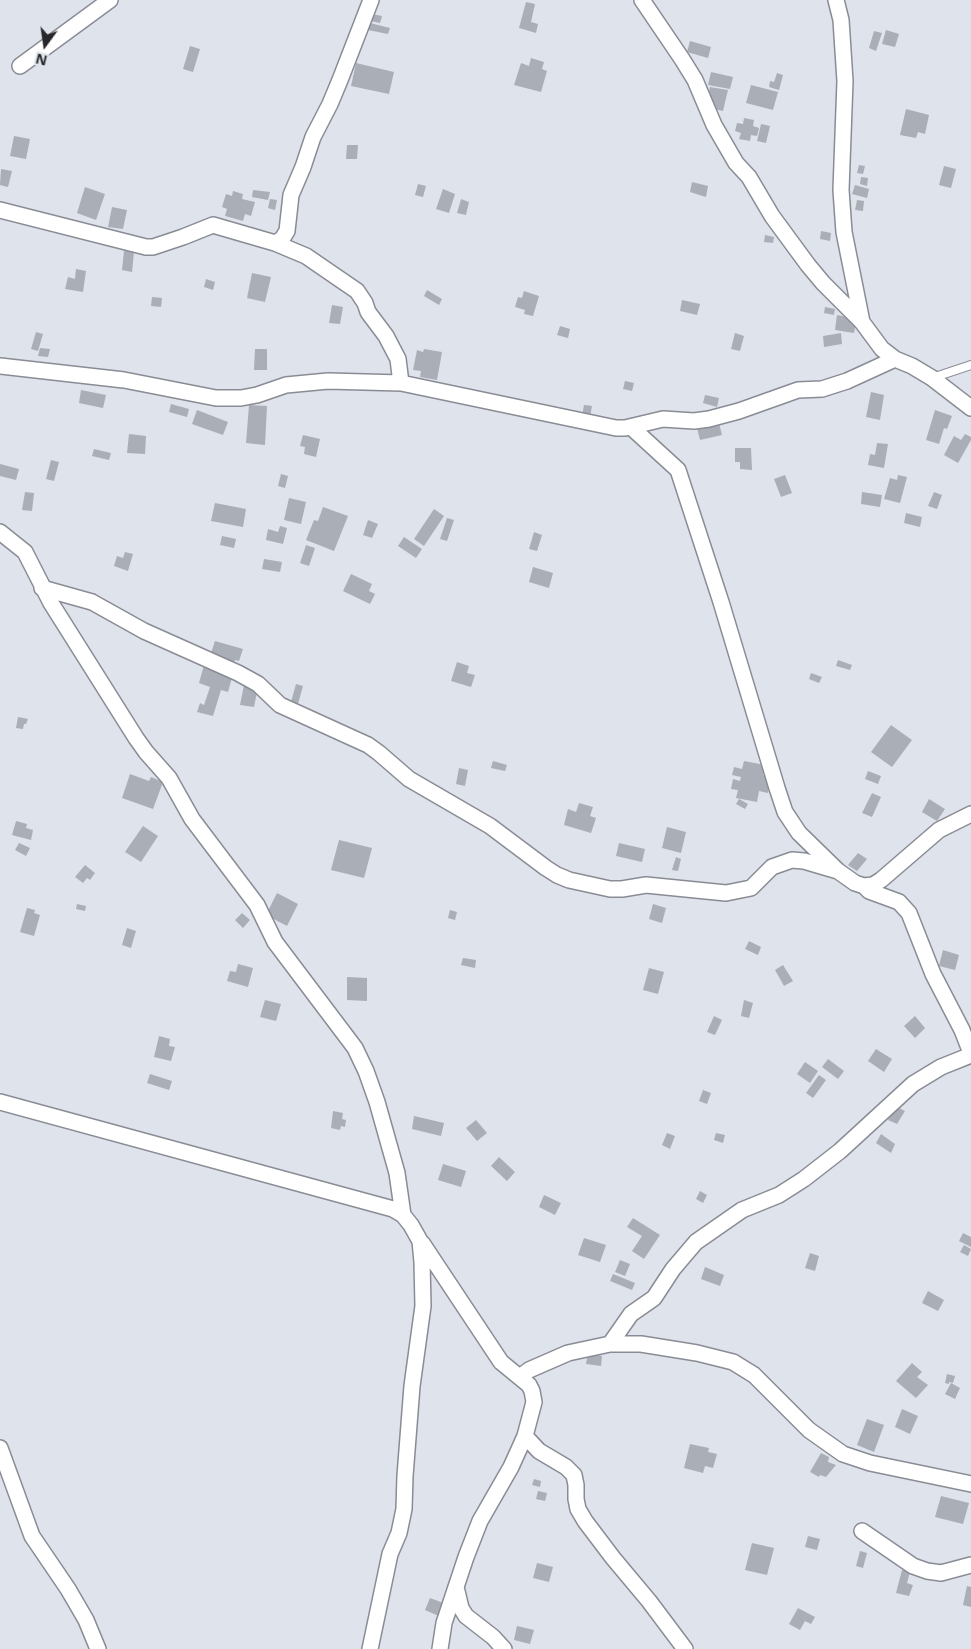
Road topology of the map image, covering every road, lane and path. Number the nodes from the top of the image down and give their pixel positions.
1 (110, 0) edge
2 (371, 0) edge
3 (642, 0) edge
4 (836, 0) edge
5 (20, 66) dead end
6 (0, 210) edge
7 (275, 243) junction
8 (862, 322) junction
9 (895, 360) junction
10 (971, 365) edge
11 (0, 366) edge
12 (932, 378) junction
13 (401, 383) junction
14 (971, 408) edge
15 (631, 427) junction
16 (0, 532) edge
17 (42, 588) junction
18 (971, 814) edge
19 (838, 870) junction
20 (864, 886) junction
21 (971, 1054) edge
22 (0, 1102) edge
23 (403, 1214) junction
24 (420, 1241) junction
25 (610, 1344) junction
26 (520, 1377) junction
27 (525, 1436) junction
28 (0, 1448) edge
29 (971, 1484) edge
30 (862, 1531) dead end
31 (971, 1565) edge
32 (456, 1587) junction
33 (98, 1649) edge
34 (370, 1649) edge
35 (440, 1649) edge
36 (504, 1649) edge
37 (686, 1649) edge

1 - 5 street
2 - 7 street
3 - 8 street
4 - 8 street
6 - 7 street
7 - 13 street
8 - 9 street
9 - 12 street
9 - 15 street
10 - 12 lane
11 - 13 street
12 - 14 street
13 - 15 street
15 - 19 street
16 - 17 street
17 - 19 street
17 - 23 street
18 - 20 street
19 - 20 street
20 - 21 street
21 - 25 street
22 - 23 street
23 - 24 street
24 - 26 street
24 - 34 street
25 - 26 street
25 - 29 street
26 - 27 street
27 - 32 street
27 - 37 street
28 - 33 street
30 - 31 street
32 - 35 street
32 - 36 street

